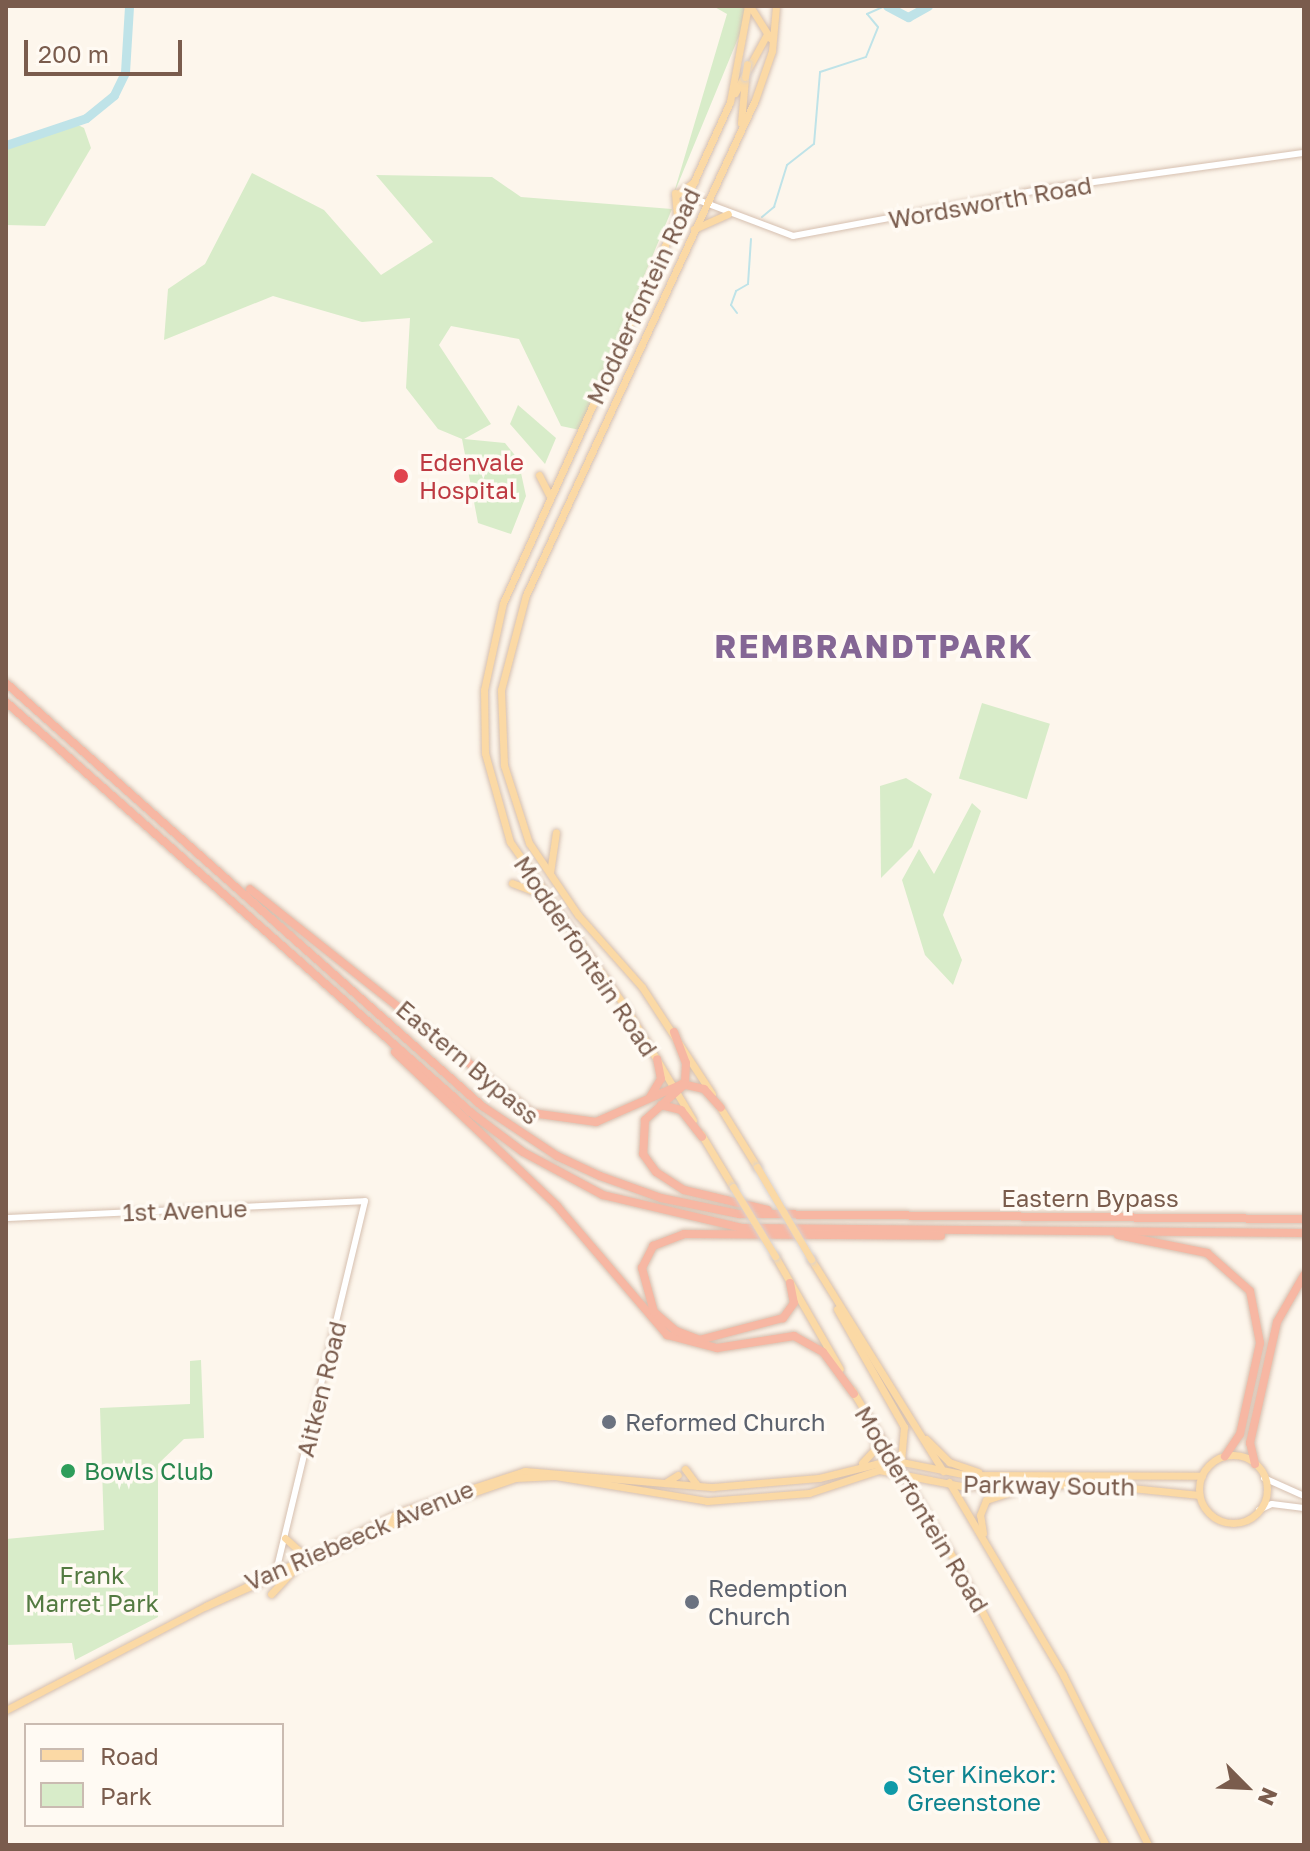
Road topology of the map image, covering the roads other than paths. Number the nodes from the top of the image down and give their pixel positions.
1 (749, 6) edge
2 (776, 6) edge
3 (745, 33) junction
4 (770, 38) junction
5 (730, 102) junction
6 (740, 131) junction
7 (1300, 154) edge
8 (698, 178) junction
9 (690, 197) junction
10 (704, 203) junction
11 (728, 214) junction
12 (675, 227) junction
13 (691, 231) junction
14 (539, 475) dead end
15 (548, 501) junction
16 (6, 683) edge
17 (6, 702) edge
18 (556, 832) dead end
19 (184, 836) junction
20 (552, 880) junction
21 (512, 883) dead end
22 (542, 895) junction
23 (333, 990) junction
24 (674, 1032) junction
25 (657, 1059) junction
26 (685, 1084) junction
27 (676, 1090) junction
28 (644, 1104) junction
29 (660, 1105) junction
30 (721, 1108) junction
31 (702, 1137) junction
32 (365, 1201) joint
33 (837, 1216) junction
34 (6, 1218) edge
35 (1304, 1219) edge
36 (1086, 1231) junction
37 (1041, 1232) junction
38 (1304, 1233) edge
39 (813, 1261) junction
40 (1304, 1275) edge
41 (790, 1283) junction
42 (854, 1394) junction
43 (873, 1427) junction
44 (917, 1428) junction
45 (1225, 1456) junction
46 (892, 1460) junction
47 (902, 1461) junction
48 (1255, 1464) junction
49 (853, 1468) junction
50 (942, 1471) junction
51 (899, 1472) junction
52 (985, 1474) junction
53 (1202, 1476) junction
54 (1264, 1478) junction
55 (663, 1484) junction
56 (950, 1484) junction
57 (698, 1486) junction
58 (1038, 1486) junction
59 (1199, 1495) junction
60 (1304, 1496) edge
61 (443, 1499) junction
62 (1304, 1508) edge
63 (1259, 1510) junction
64 (285, 1538) junction
65 (304, 1554) junction
66 (298, 1566) junction
67 (276, 1571) junction
68 (1007, 1580) junction
69 (271, 1594) dead end
70 (6, 1710) edge
71 (1103, 1845) edge
72 (1148, 1845) edge

1 - 3 main road, Modderfontein Road
1 - 4 main road, Modderfontein Road
2 - 4 main road, Modderfontein Road
3 - 5 main road, Modderfontein Road
3 - 6 main road, bridge
4 - 5 main road
4 - 6 main road, Modderfontein Road
5 - 8 main road, Modderfontein Road
6 - 10 main road, Modderfontein Road
7 - 11 main road, Wordsworth Road
8 - 9 main road, Modderfontein Road
8 - 12 main road
9 - 10 main road, Wordsworth Road
9 - 12 main road, Modderfontein Road
10 - 11 main road, Wordsworth Road
10 - 13 main road, Modderfontein Road
11 - 13 main road
12 - 15 main road, Modderfontein Road
13 - 20 main road, Modderfontein Road
14 - 15 main road
15 - 22 main road, Modderfontein Road
16 - 19 highway, Eastern Bypass
17 - 23 highway, Eastern Bypass
18 - 20 main road
19 - 28 highway
19 - 33 highway, Eastern Bypass
20 - 24 main road, Modderfontein Road
21 - 22 main road
22 - 25 main road, Modderfontein Road
23 - 37 highway, Eastern Bypass
23 - 42 highway
24 - 26 highway
24 - 30 main road, Modderfontein Road
25 - 27 main road, Modderfontein Road
25 - 28 highway
26 - 27 highway
26 - 30 highway
27 - 28 highway
27 - 29 highway
27 - 31 main road, Modderfontein Road
29 - 31 highway
29 - 33 highway
30 - 39 main road, Modderfontein Road, bridge
31 - 41 main road, Modderfontein Road, bridge
32 - 34 main road, 1st Avenue
32 - 64 main road, Aitken Road
33 - 35 highway, Eastern Bypass
36 - 37 highway, Eastern Bypass
36 - 38 highway, Eastern Bypass
36 - 45 highway
37 - 41 highway
39 - 44 main road, Modderfontein Road
39 - 47 main road
40 - 48 highway
41 - 42 main road, Modderfontein Road
42 - 43 main road, Modderfontein Road
43 - 46 main road, Modderfontein Road
43 - 49 main road
44 - 50 main road, Modderfontein Road
44 - 52 main road
45 - 48 main road
45 - 53 main road
46 - 47 main road, Van Riebeeck Avenue
46 - 49 main road, Van Riebeeck Avenue
46 - 51 main road, Modderfontein Road
47 - 50 main road, Van Riebeeck Avenue
47 - 51 main road
48 - 54 main road
49 - 57 main road, Van Riebeeck Avenue
50 - 52 main road, Van Riebeeck Avenue
50 - 56 main road, Modderfontein Road
51 - 56 main road, Parkway South
51 - 61 main road, Van Riebeeck Avenue
51 - 71 main road, Modderfontein Road
52 - 53 main road, Van Riebeeck Avenue
53 - 59 main road
54 - 60 main road
54 - 63 main road
55 - 57 main road, Van Riebeeck Avenue
55 - 57 main road
55 - 61 main road, Van Riebeeck Avenue
56 - 58 main road, Parkway South
56 - 68 main road, Modderfontein Road
58 - 59 main road, Parkway South
58 - 68 main road
59 - 63 main road
61 - 65 main road, Van Riebeeck Avenue
61 - 66 main road, Van Riebeeck Avenue
62 - 63 main road
64 - 65 main road
64 - 67 main road, Aitken Road
65 - 67 main road, Van Riebeeck Avenue
66 - 67 main road, Van Riebeeck Avenue
66 - 69 main road
67 - 70 main road, Van Riebeeck Avenue
68 - 72 main road, Modderfontein Road

